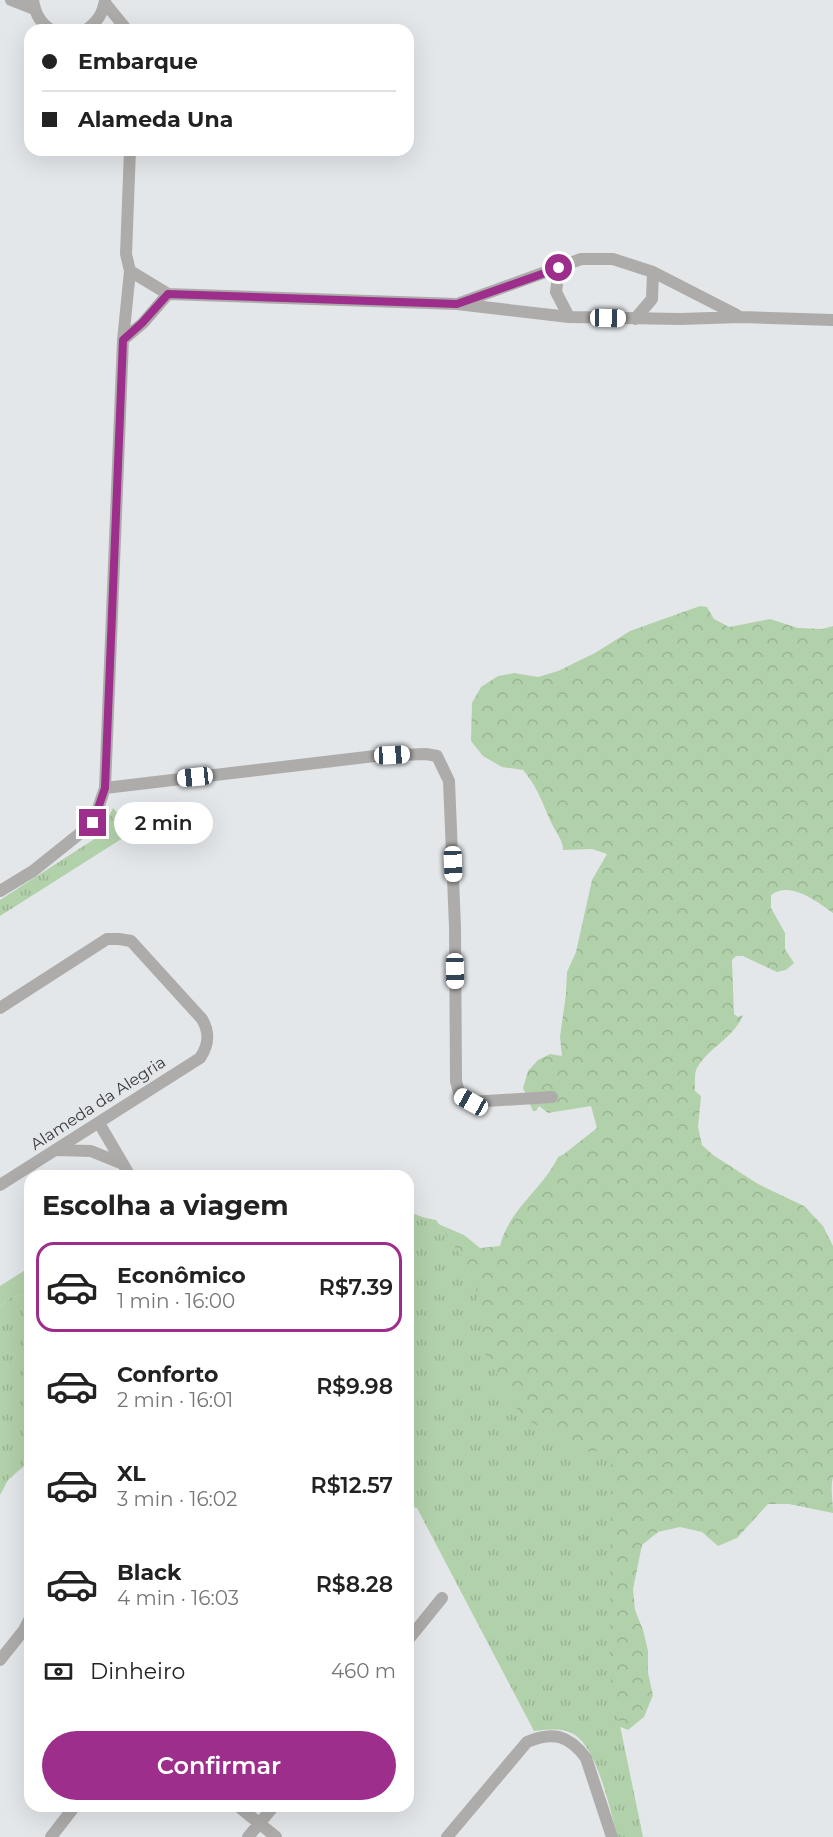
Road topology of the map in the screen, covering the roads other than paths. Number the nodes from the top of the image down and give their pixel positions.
1 (11, 0) edge
2 (105, 2) edge
3 (33, 5) edge
4 (45, 24) edge
5 (95, 24) edge
6 (122, 24) edge
7 (130, 156) edge
8 (559, 268) junction
9 (130, 271) junction
10 (653, 272) junction
11 (168, 294) junction
12 (457, 304) junction
13 (569, 317) junction
14 (741, 317) junction
15 (635, 319) junction
16 (833, 320) edge
17 (123, 340) junction
18 (105, 788) junction
19 (0, 891) edge
20 (0, 1008) edge
21 (552, 1097) dead end
22 (99, 1123) junction
23 (56, 1150) junction
24 (123, 1164) junction
25 (126, 1170) edge
26 (0, 1185) edge
27 (442, 1598) dead end
28 (24, 1633) edge
29 (414, 1633) edge
30 (0, 1660) edge
31 (70, 1812) edge
32 (245, 1812) edge
33 (269, 1812) edge
34 (260, 1824) junction
35 (51, 1837) edge
36 (249, 1837) edge
37 (276, 1837) edge
38 (447, 1837) edge
39 (612, 1837) edge

1 - 3 street
2 - 5 street
2 - 6 street
3 - 4 street
7 - 9 street
8 - 10 street
8 - 12 street
8 - 13 street
9 - 11 street
9 - 17 street
10 - 14 street
10 - 15 street
11 - 12 street
11 - 17 street
12 - 13 street
13 - 15 street
14 - 15 street
14 - 16 street
17 - 18 street
18 - 19 street
18 - 21 street
20 - 22 street, Alameda da Alegria
22 - 23 street, Alameda da Alegria
22 - 24 street
23 - 24 street
23 - 26 street, Alameda da Alegria
24 - 25 street
27 - 29 street
28 - 30 street
31 - 35 street
32 - 34 street
33 - 34 street
34 - 36 street
34 - 37 street
38 - 39 street

